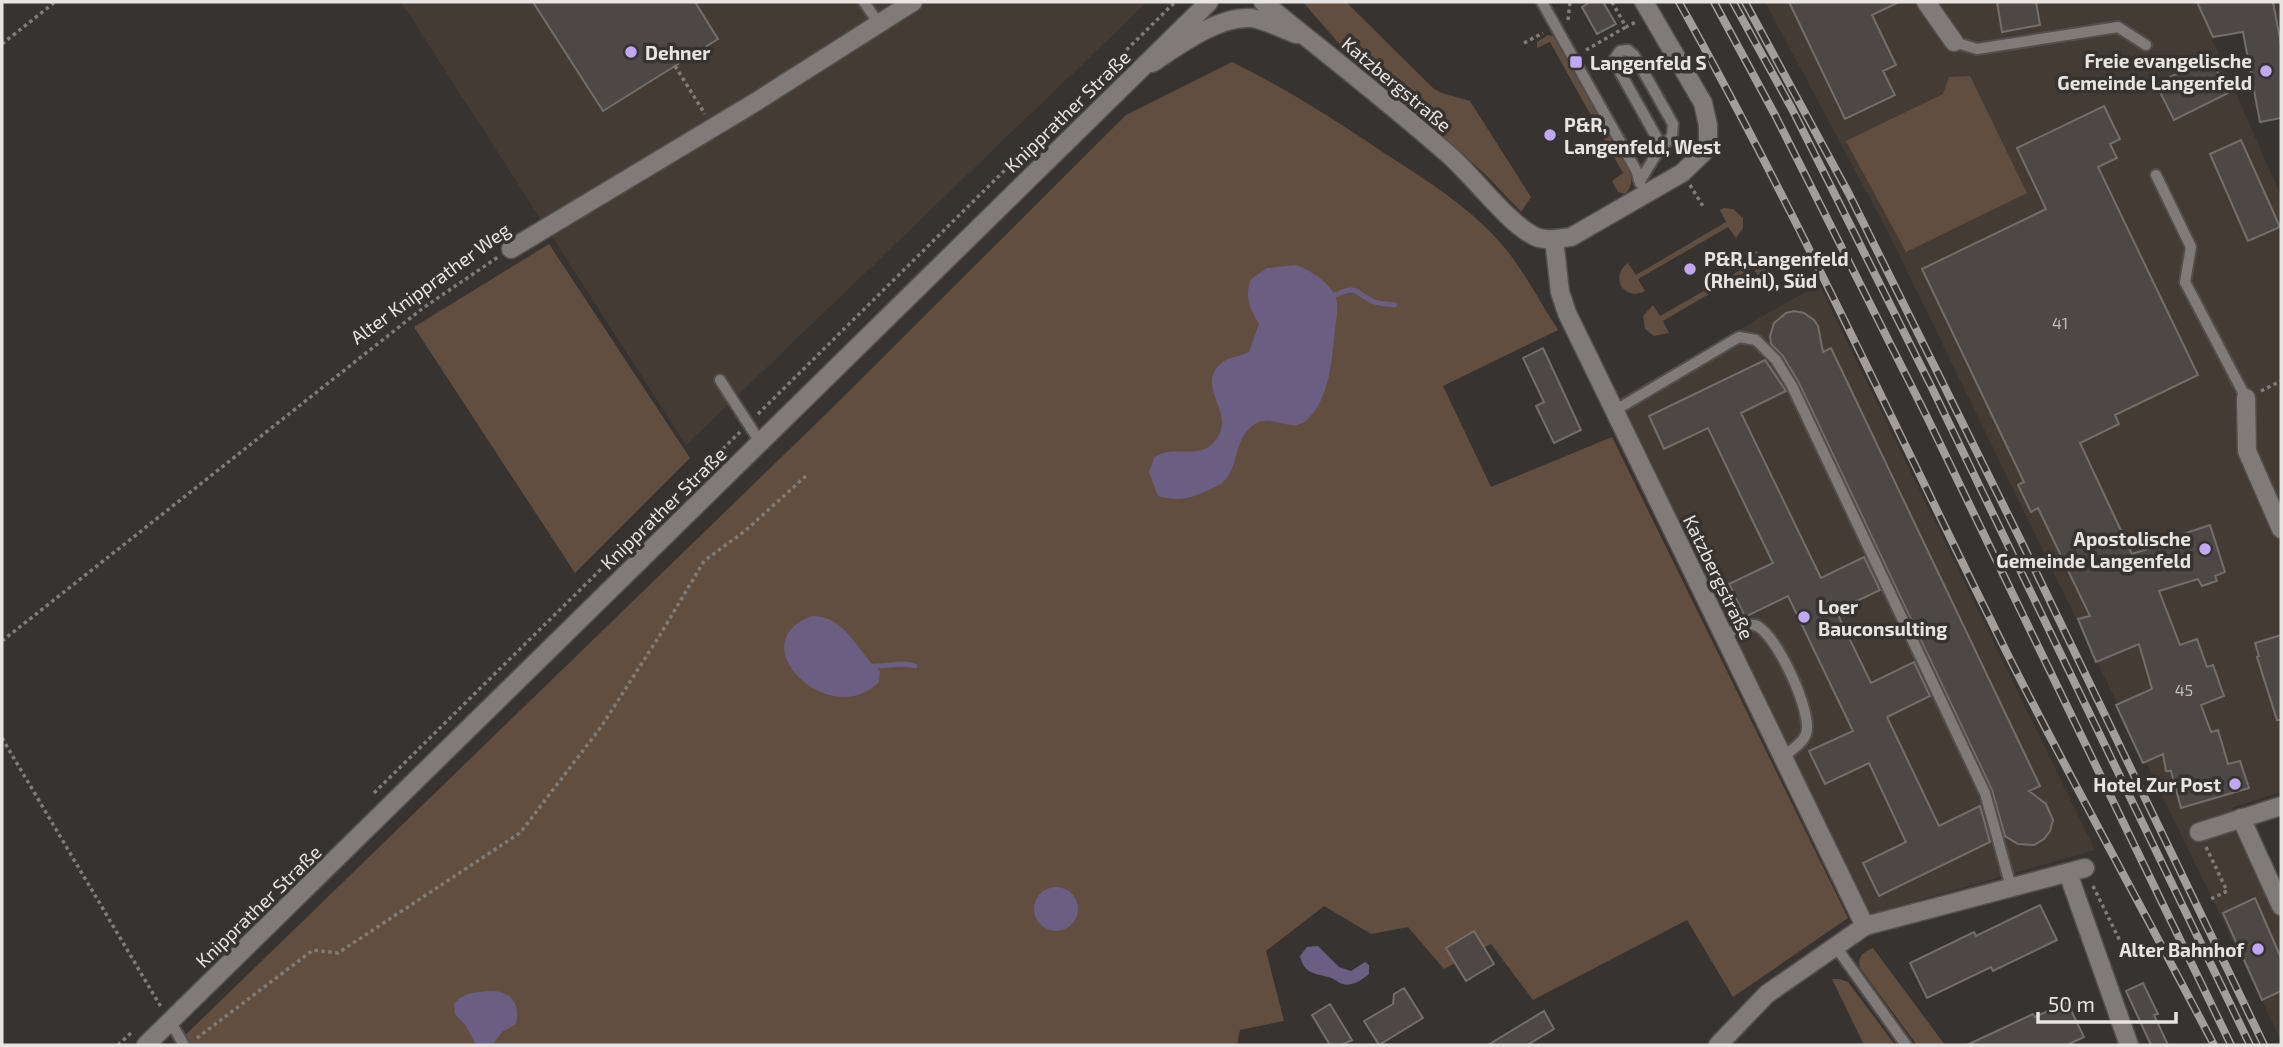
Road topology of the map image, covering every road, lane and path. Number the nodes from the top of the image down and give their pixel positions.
1 (55, 2) edge
2 (864, 2) edge
3 (913, 2) edge
4 (1175, 2) edge
5 (1209, 2) edge
6 (1263, 2) edge
7 (1542, 2) edge
8 (1612, 2) edge
9 (1644, 2) edge
10 (1926, 2) edge
11 (1638, 21) dead end
12 (879, 24) junction
13 (1556, 27) junction
14 (1626, 27) junction
15 (1309, 39) junction
16 (1954, 42) joint
17 (1524, 43) dead end
18 (2, 44) edge
19 (2146, 45) dead end
20 (1586, 50) dead end
21 (675, 66) dead end
22 (1138, 72) junction
23 (713, 128) junction
24 (1662, 147) junction
25 (2157, 175) dead end
26 (1640, 181) junction
27 (1630, 204) junction
28 (1554, 239) junction
29 (511, 248) joint
30 (720, 380) dead end
31 (2281, 380) edge
32 (2246, 398) junction
33 (1615, 411) junction
34 (748, 424) junction
35 (760, 443) junction
36 (807, 475) dead end
37 (2281, 529) edge
38 (1723, 635) junction
39 (2, 641) edge
40 (2, 738) edge
41 (1783, 757) junction
42 (368, 799) dead end
43 (2281, 806) edge
44 (2241, 818) junction
45 (2202, 838) joint
46 (2011, 887) junction
47 (2209, 900) dead end
48 (2281, 906) edge
49 (2103, 908) dead end
50 (1866, 926) junction
51 (2121, 943) dead end
52 (1836, 947) junction
53 (160, 1005) junction
54 (152, 1013) dead end
55 (170, 1021) junction
56 (135, 1029) dead end
57 (118, 1045) edge
58 (146, 1045) edge
59 (186, 1045) edge
60 (1718, 1045) edge
61 (1906, 1045) edge
62 (2129, 1045) edge

1 - 18 path
2 - 12 lane
3 - 12 street, Alter Knipprather Weg
4 - 34 path
5 - 22 street, Knipprather Straße
6 - 15 street, Katzbergstraße
7 - 13 lane
8 - 14 path
9 - 27 street
10 - 16 street
11 - 14 path
12 - 23 street, Alter Knipprather Weg
13 - 17 path
13 - 26 lane
14 - 20 path
15 - 22 street, Katzbergstraße
15 - 28 street, Katzbergstraße
16 - 19 lane
21 - 23 path
22 - 35 street, Knipprather Straße
23 - 29 street, Alter Knipprather Weg
24 - 24 lane
24 - 26 lane
25 - 32 lane
26 - 27 lane
27 - 28 street
28 - 33 street, Katzbergstraße
29 - 39 path, Alter Knipprather Weg
30 - 34 lane
31 - 32 path
32 - 37 street
33 - 38 street, Katzbergstraße
33 - 46 lane
34 - 35 lane
34 - 42 path
35 - 55 street, Knipprather Straße
36 - 59 path
38 - 41 street, Katzbergstraße
38 - 41 lane
40 - 53 path
41 - 50 street, Katzbergstraße
43 - 44 street
44 - 45 street
44 - 48 street
45 - 47 path
46 - 50 street
46 - 62 street
49 - 51 path
50 - 52 street
52 - 60 street
52 - 61 lane
53 - 54 path
53 - 55 path
55 - 58 street, Knipprather Straße
55 - 59 lane
56 - 57 path

